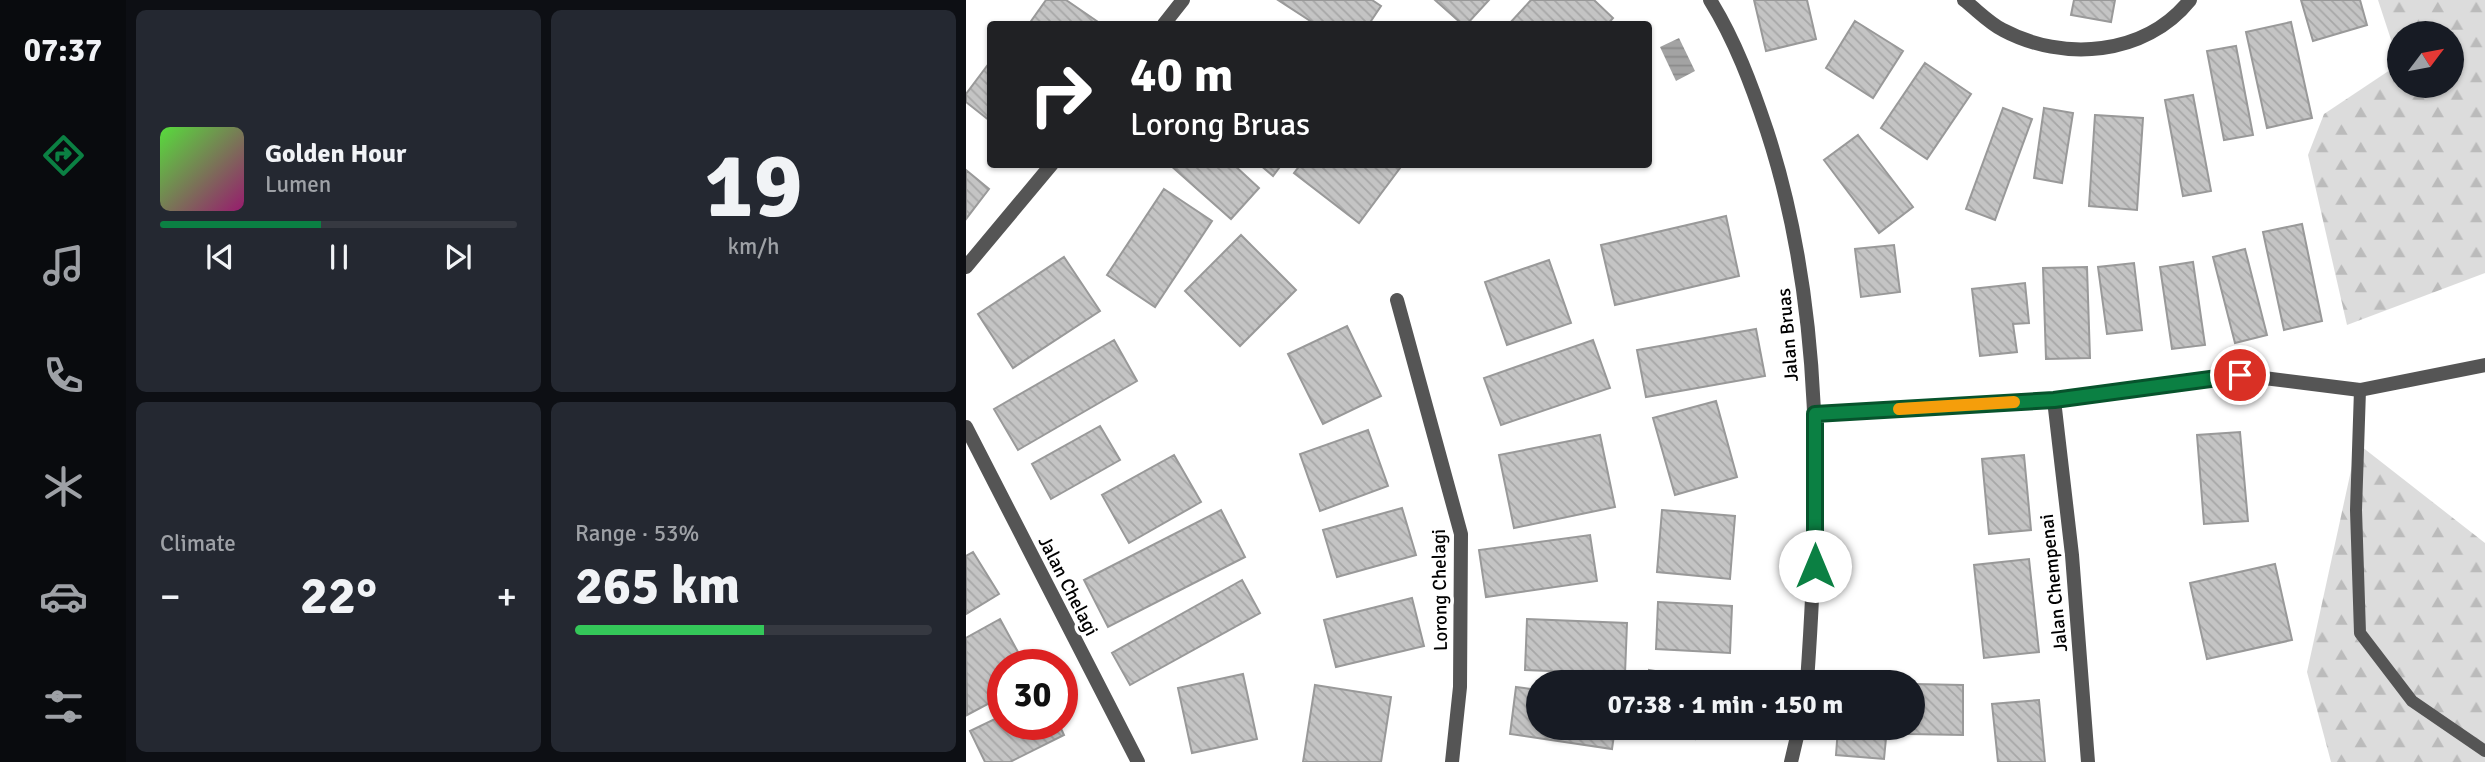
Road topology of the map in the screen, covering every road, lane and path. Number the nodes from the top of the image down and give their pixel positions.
1 (1183, 0) edge
2 (1710, 0) edge
3 (1965, 0) edge
4 (2190, 0) edge
5 (1166, 21) edge
6 (1049, 168) edge
7 (966, 267) edge
8 (1397, 300) dead end
9 (2485, 365) edge
10 (2360, 390) junction
11 (2054, 400) junction
12 (1815, 414) junction
13 (966, 426) edge
14 (1808, 670) edge
15 (1796, 740) edge
16 (2485, 751) edge
17 (1138, 762) edge
18 (1452, 762) edge
19 (1791, 762) edge
20 (2088, 762) edge

1 - 5 street
2 - 12 street, Jalan Bruas
3 - 4 street
6 - 7 street
8 - 18 street, Lorong Chelagi
9 - 10 street
10 - 11 street
10 - 16 lane
11 - 12 street
11 - 20 street, Jalan Chempenai
12 - 14 street, Jalan Bruas
13 - 17 street, Jalan Chelagi
15 - 19 street

